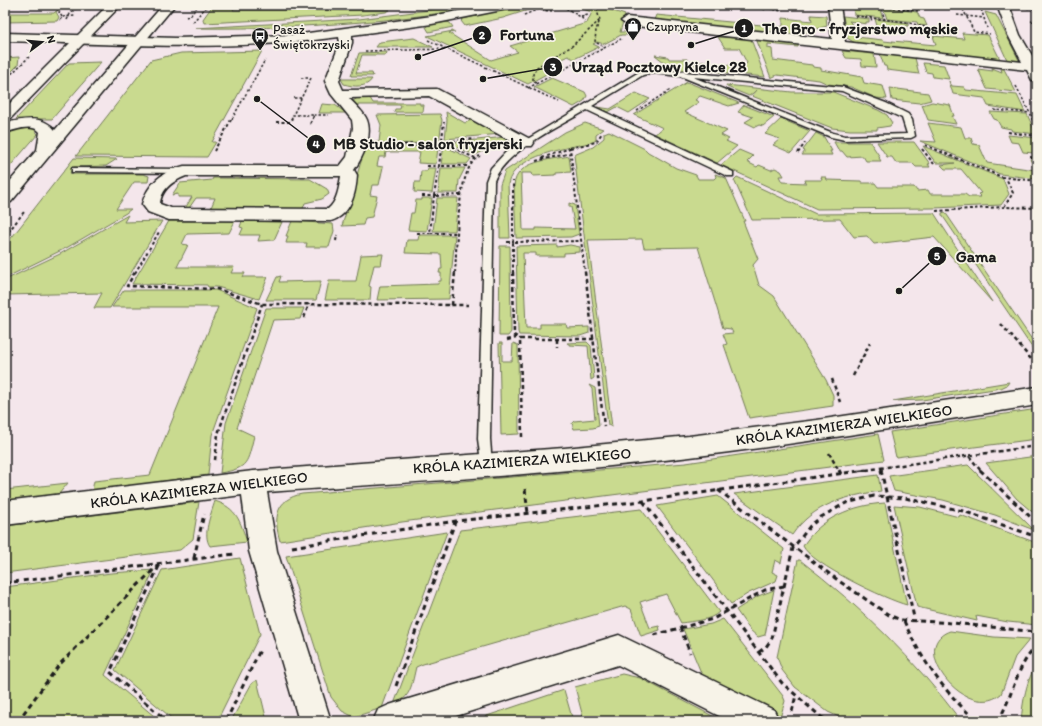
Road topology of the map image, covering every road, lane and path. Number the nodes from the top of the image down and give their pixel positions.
1 (66, 5) edge
2 (79, 5) edge
3 (115, 5) edge
4 (169, 5) edge
5 (210, 5) edge
6 (492, 5) edge
7 (507, 5) edge
8 (595, 5) edge
9 (743, 5) edge
10 (752, 5) edge
11 (961, 5) edge
12 (1003, 5) edge
13 (880, 6) edge
14 (765, 7) junction
15 (566, 8) dead end
16 (1024, 8) dead end
17 (834, 9) edge
18 (1037, 9) edge
19 (540, 10) dead end
20 (764, 10) dead end
21 (918, 10) dead end
22 (552, 11) dead end
23 (781, 11) dead end
24 (474, 12) junction
25 (183, 14) dead end
26 (200, 15) junction
27 (588, 15) dead end
28 (957, 15) dead end
29 (966, 16) junction
30 (62, 17) dead end
31 (581, 17) junction
32 (872, 18) junction
33 (982, 18) dead end
34 (68, 19) dead end
35 (600, 20) junction
36 (886, 20) junction
37 (627, 21) dead end
38 (584, 22) dead end
39 (872, 22) dead end
40 (910, 23) junction
41 (192, 24) dead end
42 (911, 26) dead end
43 (5, 27) edge
44 (94, 28) junction
45 (928, 28) dead end
46 (149, 29) junction
47 (345, 32) junction
48 (969, 32) dead end
49 (974, 32) junction
50 (990, 34) dead end
51 (5, 37) edge
52 (624, 37) dead end
53 (82, 40) junction
54 (138, 41) junction
55 (431, 42) dead end
56 (839, 43) junction
57 (437, 44) dead end
58 (605, 47) junction
59 (446, 49) dead end
60 (377, 50) dead end
61 (31, 56) dead end
62 (262, 64) dead end
63 (486, 68) dead end
64 (482, 70) dead end
65 (1034, 72) edge
66 (686, 77) junction
67 (301, 78) dead end
68 (310, 78) dead end
69 (5, 80) edge
70 (515, 82) dead end
71 (536, 83) junction
72 (510, 84) dead end
73 (528, 88) dead end
74 (338, 94) junction
75 (546, 96) dead end
76 (294, 98) dead end
77 (301, 98) dead end
78 (542, 99) dead end
79 (587, 106) junction
80 (994, 110) dead end
81 (1030, 114) dead end
82 (294, 115) dead end
83 (5, 116) edge
84 (445, 119) dead end
85 (276, 122) dead end
86 (620, 122) junction
87 (5, 128) edge
88 (1008, 132) dead end
89 (911, 136) junction
90 (1037, 136) edge
91 (526, 143) junction
92 (920, 143) junction
93 (441, 144) junction
94 (357, 146) junction
95 (570, 148) junction
96 (45, 152) junction
97 (571, 153) junction
98 (1030, 157) dead end
99 (475, 158) dead end
100 (1037, 158) edge
101 (535, 161) junction
102 (532, 162) dead end
103 (934, 164) dead end
104 (427, 166) dead end
105 (439, 166) junction
106 (469, 166) dead end
107 (75, 170) dead end
108 (184, 171) junction
109 (203, 171) junction
110 (345, 171) junction
111 (730, 174) dead end
112 (514, 177) dead end
113 (1006, 177) junction
114 (1037, 181) edge
115 (461, 195) dead end
116 (422, 196) dead end
117 (434, 196) junction
118 (5, 198) edge
119 (1004, 206) junction
120 (1037, 208) edge
121 (936, 211) dead end
122 (169, 214) junction
123 (417, 233) dead end
124 (430, 233) junction
125 (458, 233) dead end
126 (582, 241) junction
127 (513, 242) junction
128 (454, 281) dead end
129 (262, 304) junction
130 (309, 304) junction
131 (452, 305) junction
132 (469, 305) dead end
133 (304, 318) dead end
134 (1001, 324) dead end
135 (520, 339) junction
136 (557, 339) junction
137 (594, 339) junction
138 (870, 343) dead end
139 (558, 347) dead end
140 (1037, 366) edge
141 (853, 376) dead end
142 (1037, 396) edge
143 (604, 426) dead end
144 (522, 437) dead end
145 (1037, 446) edge
146 (828, 450) dead end
147 (969, 456) junction
148 (486, 465) junction
149 (882, 468) junction
150 (840, 474) junction
151 (253, 482) junction
152 (525, 484) dead end
153 (211, 487) junction
154 (718, 490) junction
155 (886, 496) junction
156 (643, 501) junction
157 (5, 513) edge
158 (528, 513) junction
159 (456, 521) junction
160 (1037, 523) edge
161 (1037, 537) edge
162 (291, 547) dead end
163 (793, 548) junction
164 (242, 553) dead end
165 (194, 558) junction
166 (160, 564) junction
167 (5, 583) edge
168 (784, 586) junction
169 (727, 612) junction
170 (904, 621) junction
171 (915, 622) junction
172 (1037, 632) edge
173 (263, 643) dead end
174 (1037, 646) edge
175 (759, 652) junction
176 (627, 654) junction
177 (394, 691) dead end
178 (796, 695) junction
179 (777, 718) edge
180 (18, 721) edge
181 (167, 721) edge
182 (226, 721) edge
183 (316, 721) edge
184 (389, 721) edge
185 (830, 721) edge
186 (977, 721) edge
187 (998, 721) edge

1 - 30 path
2 - 34 path
3 - 44 street
4 - 46 street
5 - 26 path
6 - 24 street
7 - 24 street
8 - 35 path
9 - 10 path
10 - 14 path
11 - 29 path
12 - 65 street
13 - 21 path
13 - 36 path
14 - 20 path
14 - 23 path
15 - 31 path
16 - 18 path
17 - 32 path
17 - 56 street
19 - 22 path
24 - 47 street
25 - 26 path
26 - 41 path
27 - 31 path
28 - 29 path
29 - 33 path
29 - 49 path
31 - 38 path
32 - 36 path
32 - 39 path
35 - 58 path
35 - 71 path
36 - 40 path
37 - 56 street
40 - 42 path
40 - 45 path
43 - 44 street
44 - 46 street
44 - 53 street
46 - 47 street
46 - 54 street
47 - 54 street
47 - 74 street
48 - 49 path
49 - 50 path
51 - 53 street
52 - 58 path
53 - 54 street
53 - 83 street
54 - 96 street
55 - 57 path
56 - 65 street
58 - 71 path
59 - 60 path
61 - 69 path
62 - 109 path
63 - 64 path
66 - 79 lane
66 - 86 path
66 - 89 lane
66 - 89 lane
67 - 68 path
70 - 72 path
71 - 73 path
74 - 91 street
74 - 94 street
75 - 78 path
76 - 77 path
79 - 86 lane
79 - 91 lane
80 - 81 path
82 - 85 path
84 - 93 path
86 - 95 path
86 - 111 lane
87 - 96 street
88 - 90 path
89 - 92 path
91 - 148 lane
92 - 103 path
92 - 113 path
93 - 94 path
93 - 99 path
93 - 105 path
94 - 110 street
95 - 97 path
95 - 101 path
96 - 118 street
97 - 101 path
97 - 126 path
98 - 100 path
101 - 102 path
104 - 105 path
105 - 106 path
105 - 117 path
107 - 108 lane
108 - 109 street
108 - 122 street
109 - 110 street
110 - 122 street
112 - 127 path
113 - 114 path
113 - 119 path
115 - 117 path
116 - 117 path
117 - 124 path
119 - 120 path
119 - 121 path
122 - 129 path
123 - 124 path
124 - 125 path
126 - 127 path
126 - 137 path
127 - 135 path
128 - 131 path
129 - 130 path
129 - 153 path
130 - 131 path
130 - 133 path
131 - 132 path
134 - 140 path
135 - 136 path
135 - 144 path
136 - 137 path
136 - 139 path
137 - 143 path
138 - 141 path
142 - 148 street, KRÓLA KAZIMIERZA WIELKIEGO
145 - 147 path
146 - 150 path
147 - 149 path
147 - 160 path
148 - 151 street, KRÓLA KAZIMIERZA WIELKIEGO
149 - 150 path
149 - 155 path
150 - 154 path
151 - 153 street, KRÓLA KAZIMIERZA WIELKIEGO
151 - 183 street
152 - 158 path
153 - 157 street, KRÓLA KAZIMIERZA WIELKIEGO
153 - 165 path
154 - 156 path
154 - 163 path
155 - 161 path
155 - 163 path
155 - 171 path
156 - 158 path
156 - 169 path
158 - 159 path
159 - 162 path
159 - 177 path
163 - 168 path
163 - 170 path
164 - 165 path
165 - 166 path
166 - 167 path
166 - 180 path
166 - 181 path
168 - 169 path
168 - 175 path
169 - 175 path
169 - 176 path
170 - 171 path
170 - 186 path
171 - 172 path
173 - 182 path
174 - 187 path
175 - 178 path
176 - 179 street
176 - 184 street
178 - 179 path
178 - 185 path

